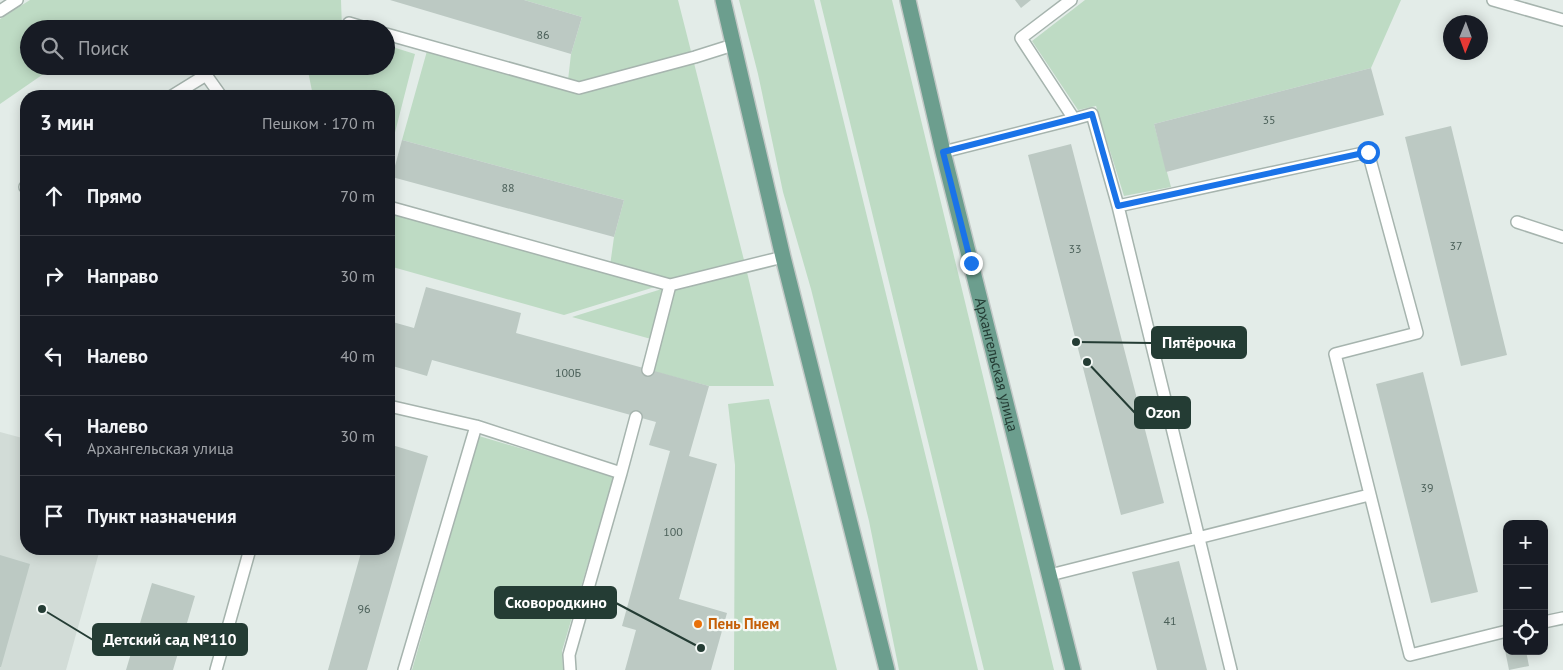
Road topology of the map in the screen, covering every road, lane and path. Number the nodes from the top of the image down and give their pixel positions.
1 (17, 0) edge
2 (724, 0) edge
3 (908, 0) edge
4 (1071, 0) edge
5 (1494, 0) edge
6 (0, 11) edge
7 (1563, 20) edge
8 (395, 37) edge
9 (733, 45) junction
10 (206, 75) edge
11 (206, 75) edge
12 (182, 90) edge
13 (217, 90) edge
14 (1074, 119) junction
15 (943, 152) junction
16 (1118, 206) junction
17 (395, 209) edge
18 (1517, 222) dead end
19 (1563, 237) edge
20 (783, 257) junction
21 (670, 285) junction
22 (648, 370) dead end
23 (395, 407) edge
24 (636, 417) dead end
25 (476, 426) junction
26 (622, 473) junction
27 (1369, 495) junction
28 (1200, 537) junction
29 (248, 555) edge
30 (1050, 574) junction
31 (1563, 618) edge
32 (1548, 621) edge
33 (1503, 632) edge
34 (216, 670) edge
35 (404, 670) edge
36 (570, 670) edge
37 (887, 670) edge
38 (1073, 670) edge
39 (1231, 670) edge

1 - 6 lane
2 - 9 main road
3 - 15 main road, Архангельская улица
4 - 14 lane
5 - 7 lane
8 - 9 lane
9 - 20 main road
10 - 13 lane
11 - 12 lane
14 - 15 lane
14 - 16 lane
15 - 30 main road, Архангельская улица
16 - 27 lane
16 - 28 lane
17 - 21 lane
18 - 19 lane
20 - 21 lane
20 - 37 main road
21 - 22 lane
23 - 25 lane
24 - 26 lane
25 - 26 lane
25 - 35 lane
26 - 36 lane
27 - 28 lane
27 - 33 lane
28 - 30 lane
28 - 39 lane
29 - 34 lane
30 - 38 main road, Архангельская улица
31 - 32 lane

